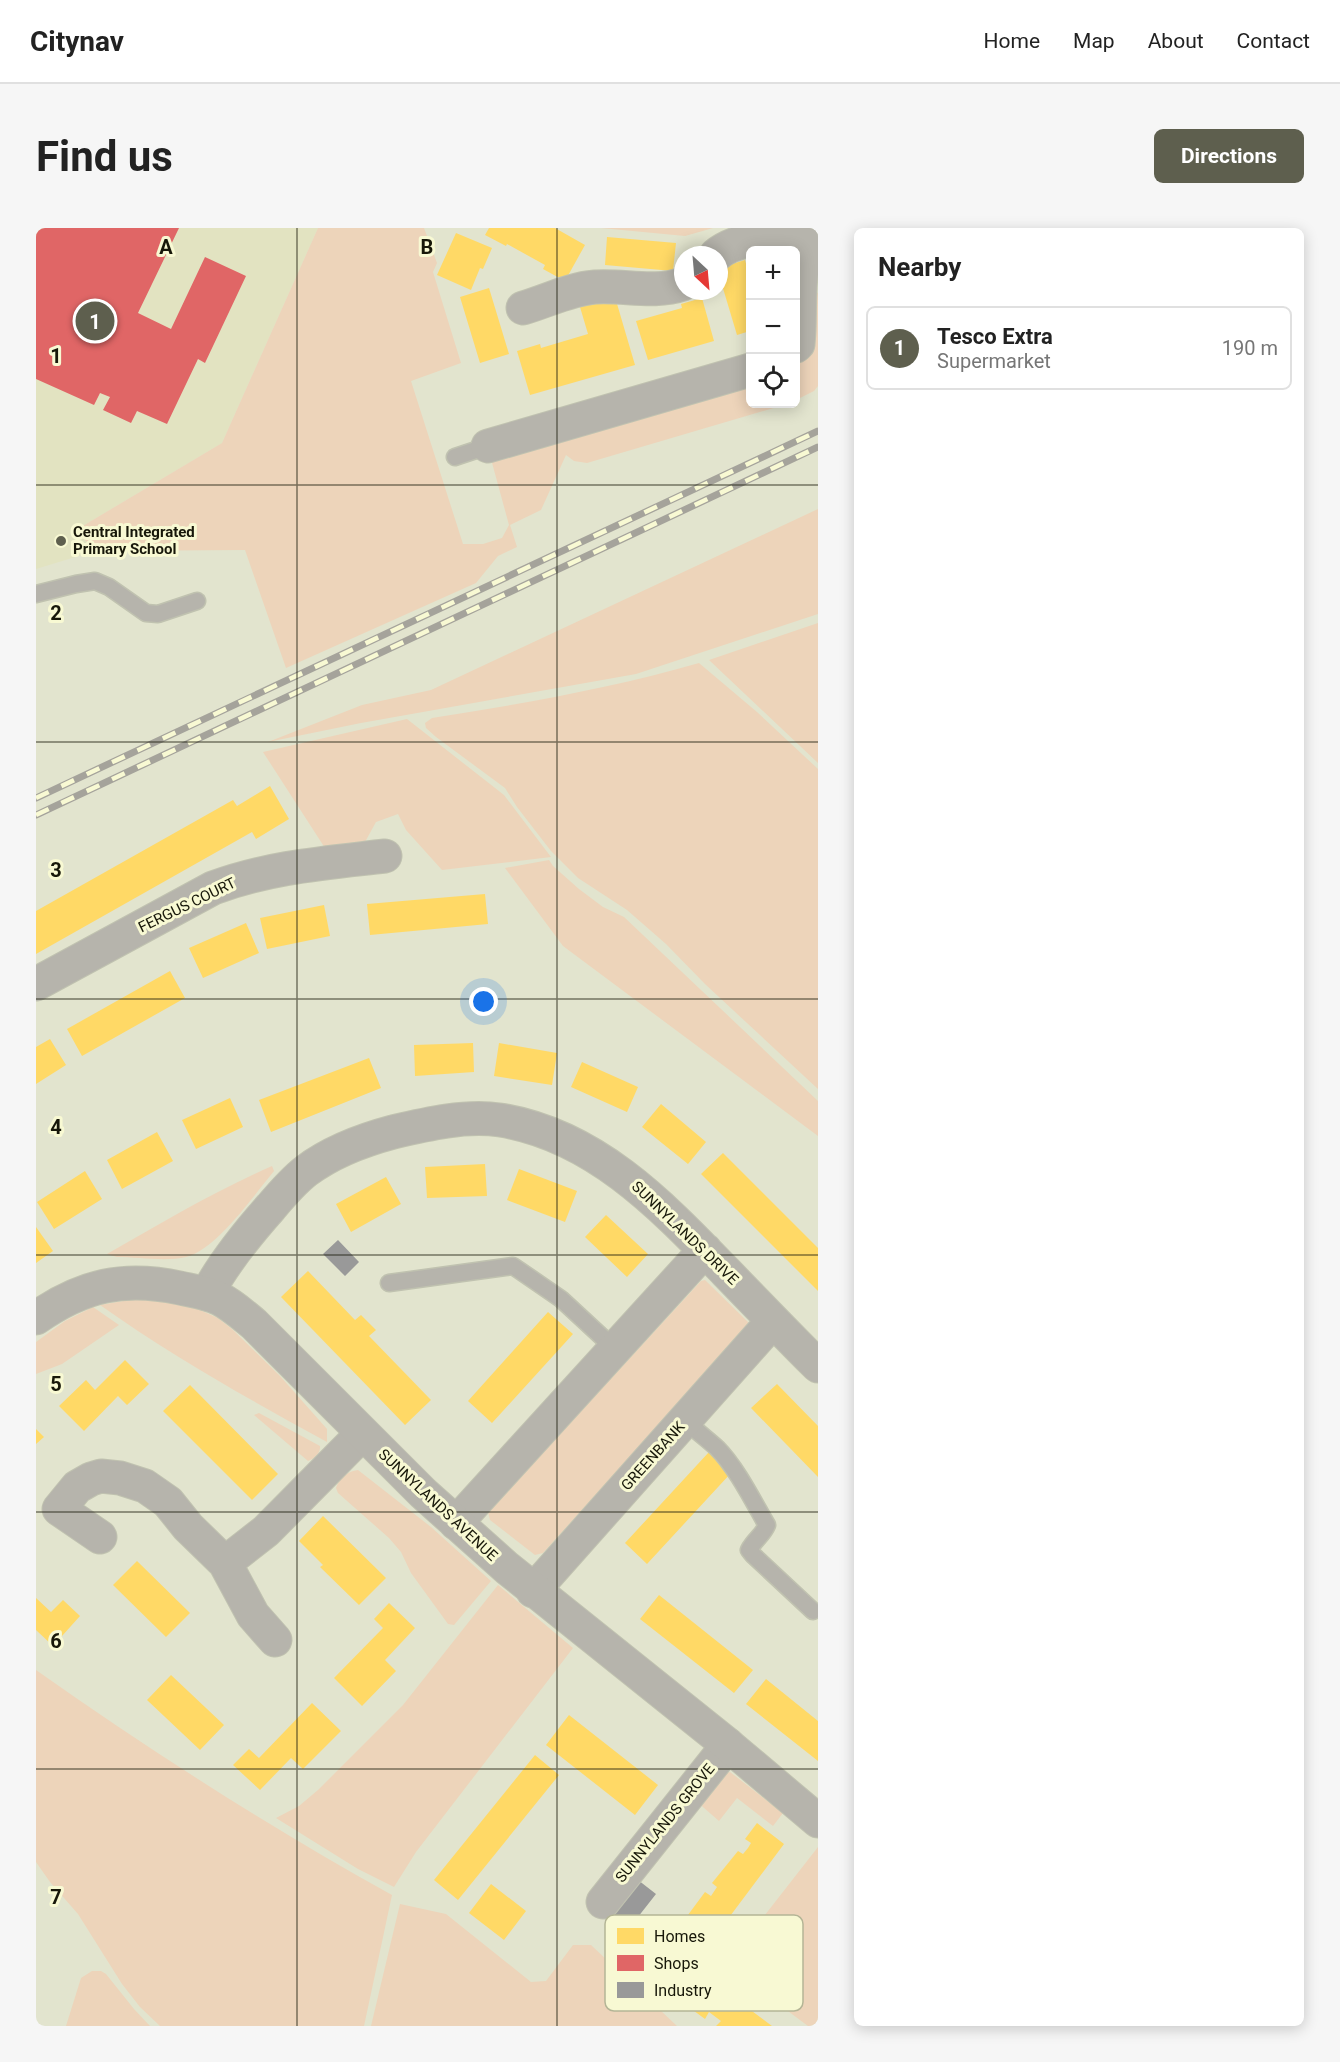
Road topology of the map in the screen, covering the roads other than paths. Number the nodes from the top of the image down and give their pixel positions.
1 (814, 231) edge
2 (728, 247) edge
3 (674, 286) edge
4 (523, 308) dead end
5 (800, 329) edge
6 (746, 371) edge
7 (488, 446) joint
8 (455, 457) dead end
9 (36, 594) edge
10 (197, 600) dead end
11 (385, 856) dead end
12 (36, 984) edge
13 (705, 1250) junction
14 (389, 1283) dead end
15 (207, 1294) junction
16 (36, 1318) edge
17 (773, 1321) junction
18 (615, 1349) junction
19 (818, 1366) edge
20 (685, 1420) junction
21 (362, 1434) junction
22 (456, 1523) junction
23 (100, 1537) dead end
24 (225, 1563) junction
25 (533, 1591) junction
26 (813, 1611) dead end
27 (275, 1640) dead end
28 (728, 1745) junction
29 (818, 1821) edge
30 (603, 1902) dead end

1 - 2 street
1 - 5 street
3 - 4 street
6 - 7 street
7 - 8 lane
9 - 10 lane
11 - 12 street, FERGUS COURT
13 - 15 street, SUNNYLANDS DRIVE
13 - 17 street, SUNNYLANDS DRIVE
13 - 18 street
14 - 18 lane
15 - 16 street, SUNNYLANDS AVENUE
15 - 21 street, SUNNYLANDS AVENUE
17 - 19 street, SUNNYLANDS DRIVE
17 - 20 street, GREENBANK
18 - 22 street
20 - 25 street, GREENBANK
20 - 26 lane
21 - 22 street, SUNNYLANDS AVENUE
21 - 24 street
22 - 25 street, SUNNYLANDS AVENUE
23 - 24 street
24 - 27 street
25 - 28 street, SUNNYLANDS AVENUE
28 - 29 street, SUNNYLANDS AVENUE
28 - 30 street, SUNNYLANDS GROVE

